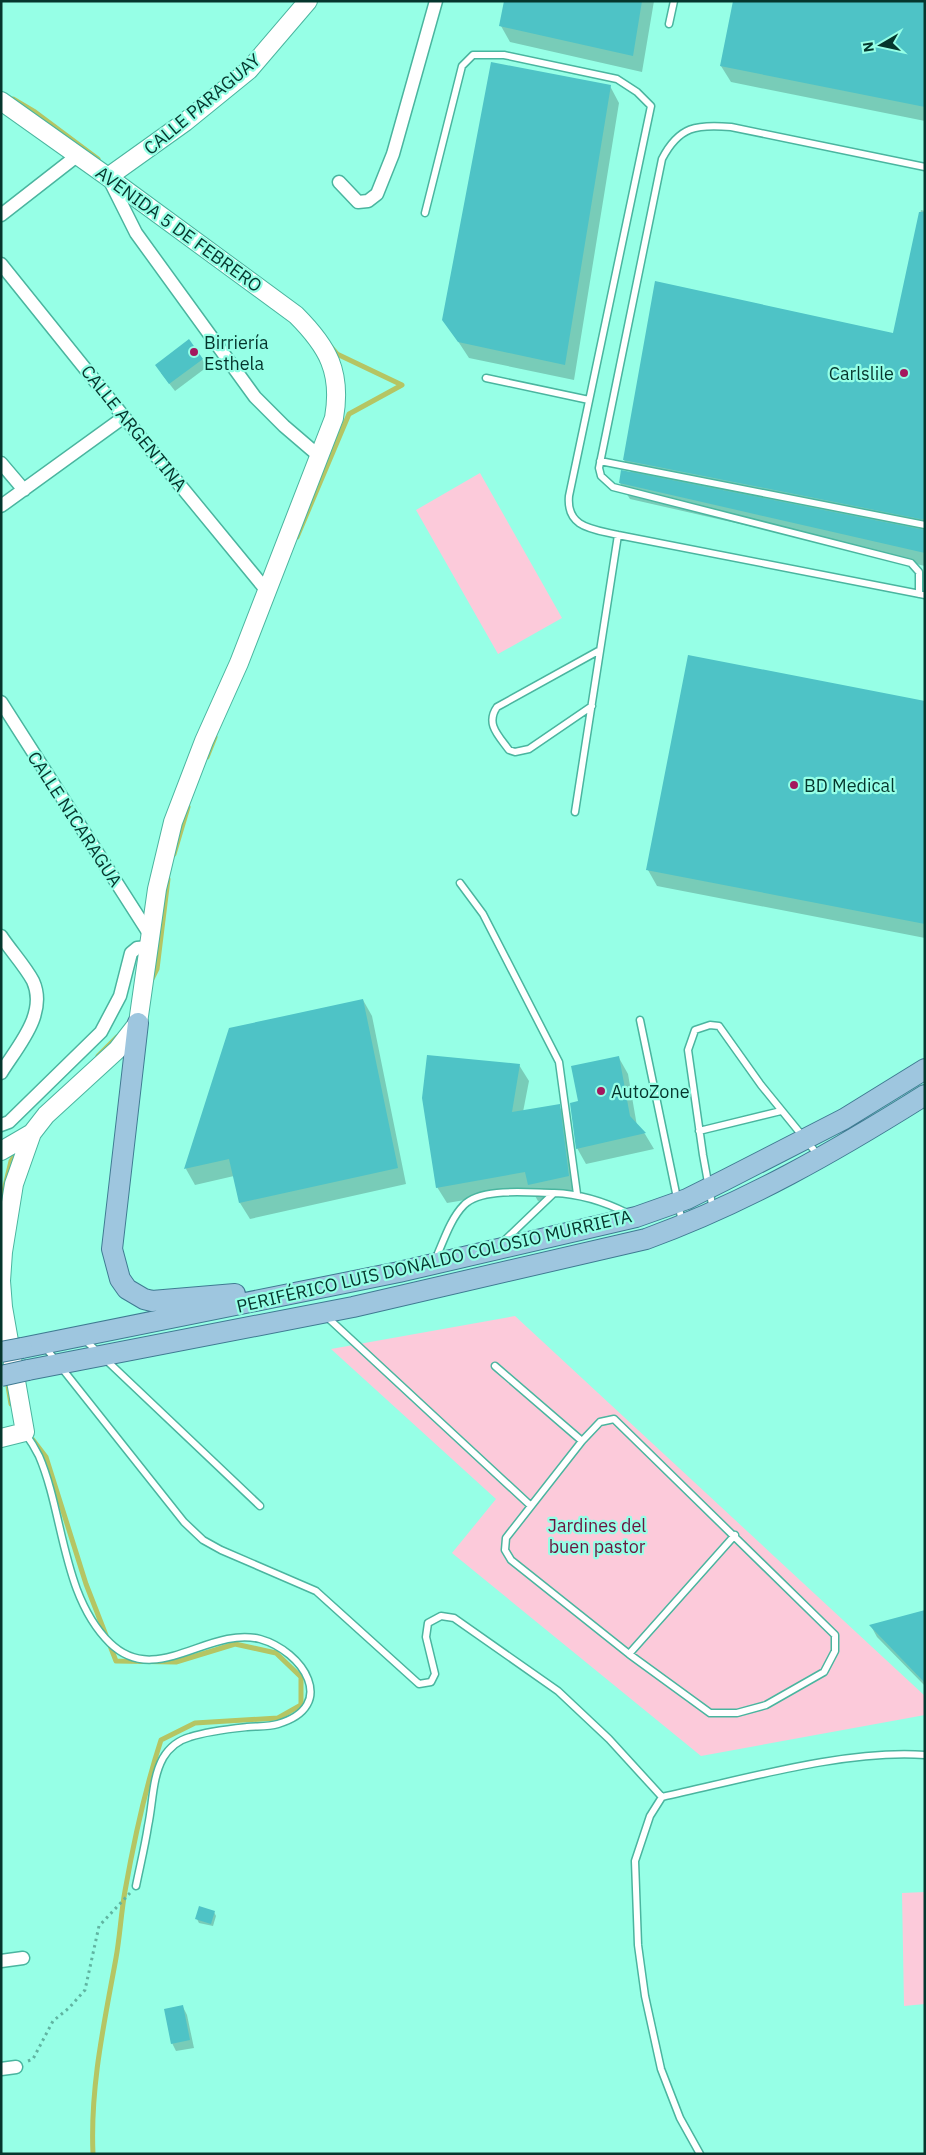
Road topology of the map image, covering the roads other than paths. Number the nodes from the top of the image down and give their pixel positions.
1 (308, 1) edge
2 (436, 1) edge
3 (674, 1) edge
4 (669, 24) dead end
5 (1, 102) edge
6 (78, 155) junction
7 (925, 167) edge
8 (108, 177) junction
9 (340, 182) dead end
10 (425, 213) dead end
11 (1, 215) edge
12 (1, 264) edge
13 (486, 378) dead end
14 (589, 400) junction
15 (124, 417) junction
16 (319, 456) junction
17 (600, 462) junction
18 (1, 463) edge
19 (24, 490) junction
20 (1, 506) edge
21 (925, 525) edge
22 (618, 535) junction
23 (267, 591) junction
24 (922, 594) edge
25 (600, 650) junction
26 (592, 706) junction
27 (3, 708) edge
28 (576, 812) dead end
29 (460, 883) dead end
30 (1, 936) edge
31 (149, 941) junction
32 (640, 1020) dead end
33 (138, 1023) junction
34 (925, 1069) edge
35 (1, 1073) edge
36 (925, 1095) edge
37 (781, 1111) junction
38 (1, 1125) edge
39 (699, 1131) junction
40 (32, 1133) junction
41 (804, 1140) junction
42 (1, 1151) edge
43 (821, 1158) junction
44 (708, 1189) junction
45 (554, 1193) junction
46 (577, 1194) junction
47 (676, 1202) junction
48 (714, 1212) junction
49 (683, 1226) junction
50 (641, 1228) junction
51 (492, 1251) junction
52 (428, 1278) junction
53 (330, 1286) junction
54 (322, 1313) junction
55 (81, 1336) junction
56 (43, 1344) junction
57 (1, 1352) edge
58 (100, 1356) junction
59 (59, 1364) junction
60 (496, 1366) dead end
61 (1, 1376) edge
62 (25, 1432) junction
63 (1, 1438) edge
64 (582, 1441) junction
65 (260, 1506) dead end
66 (531, 1506) junction
67 (734, 1535) junction
68 (628, 1654) junction
69 (925, 1755) edge
70 (662, 1797) junction
71 (136, 1886) road end
72 (23, 1958) dead end
73 (1, 1961) edge
74 (16, 2067) road end
75 (1, 2069) edge
76 (700, 2154) edge

1 - 8 street, CALLE PARAGUAY
2 - 9 street
3 - 4 lane
5 - 6 street, AVENIDA 5 DE FEBRERO
6 - 8 street, AVENIDA 5 DE FEBRERO
6 - 11 street
7 - 17 lane
8 - 16 street
8 - 16 street, AVENIDA 5 DE FEBRERO
10 - 14 lane
12 - 15 street, CALLE ARGENTINA
13 - 14 lane
14 - 22 lane
15 - 19 street
15 - 23 street, CALLE ARGENTINA
16 - 23 street, AVENIDA 5 DE FEBRERO
17 - 21 lane
17 - 24 lane
18 - 19 street
19 - 20 street
22 - 24 lane
22 - 25 lane
23 - 31 street, AVENIDA 5 DE FEBRERO
25 - 26 lane
25 - 26 lane
26 - 28 lane
27 - 31 street, CALLE NICARAGUA
29 - 46 lane
30 - 35 street
31 - 33 street, AVENIDA 5 DE FEBRERO
31 - 38 street
32 - 47 lane
33 - 40 street
33 - 53 main road
34 - 41 main road, PERIFÉRICO LUIS DONALDO COLOSIO MURRIETA
36 - 43 main road, PERIFÉRICO LUIS DONALDO COLOSIO MURRIETA
37 - 39 lane
37 - 39 lane
37 - 41 lane
39 - 44 lane
40 - 42 street
40 - 62 street
41 - 43 lane
41 - 44 main road, PERIFÉRICO LUIS DONALDO COLOSIO MURRIETA
43 - 48 main road, PERIFÉRICO LUIS DONALDO COLOSIO MURRIETA
44 - 47 main road, PERIFÉRICO LUIS DONALDO COLOSIO MURRIETA
44 - 48 lane
45 - 46 lane
45 - 51 lane
45 - 52 lane
46 - 50 lane
47 - 49 lane
47 - 50 main road, PERIFÉRICO LUIS DONALDO COLOSIO MURRIETA
48 - 49 main road, PERIFÉRICO LUIS DONALDO COLOSIO MURRIETA
49 - 50 main road, PERIFÉRICO LUIS DONALDO COLOSIO MURRIETA
50 - 51 main road, PERIFÉRICO LUIS DONALDO COLOSIO MURRIETA
50 - 52 main road, PERIFÉRICO LUIS DONALDO COLOSIO MURRIETA
51 - 52 main road, PERIFÉRICO LUIS DONALDO COLOSIO MURRIETA
52 - 53 main road, PERIFÉRICO LUIS DONALDO COLOSIO MURRIETA
52 - 54 main road, PERIFÉRICO LUIS DONALDO COLOSIO MURRIETA
53 - 55 main road, PERIFÉRICO LUIS DONALDO COLOSIO MURRIETA
54 - 58 main road, PERIFÉRICO LUIS DONALDO COLOSIO MURRIETA
54 - 66 lane
55 - 56 main road, PERIFÉRICO LUIS DONALDO COLOSIO MURRIETA
55 - 58 lane
56 - 57 main road, PERIFÉRICO LUIS DONALDO COLOSIO MURRIETA, bridge
56 - 59 lane
58 - 59 main road, PERIFÉRICO LUIS DONALDO COLOSIO MURRIETA
58 - 65 lane
59 - 61 main road, PERIFÉRICO LUIS DONALDO COLOSIO MURRIETA, bridge
59 - 70 lane
60 - 64 lane
62 - 63 street
62 - 71 lane
64 - 66 lane
64 - 67 lane
66 - 68 lane
67 - 68 lane
67 - 68 lane
69 - 70 lane
70 - 76 lane
72 - 73 street
74 - 75 street

